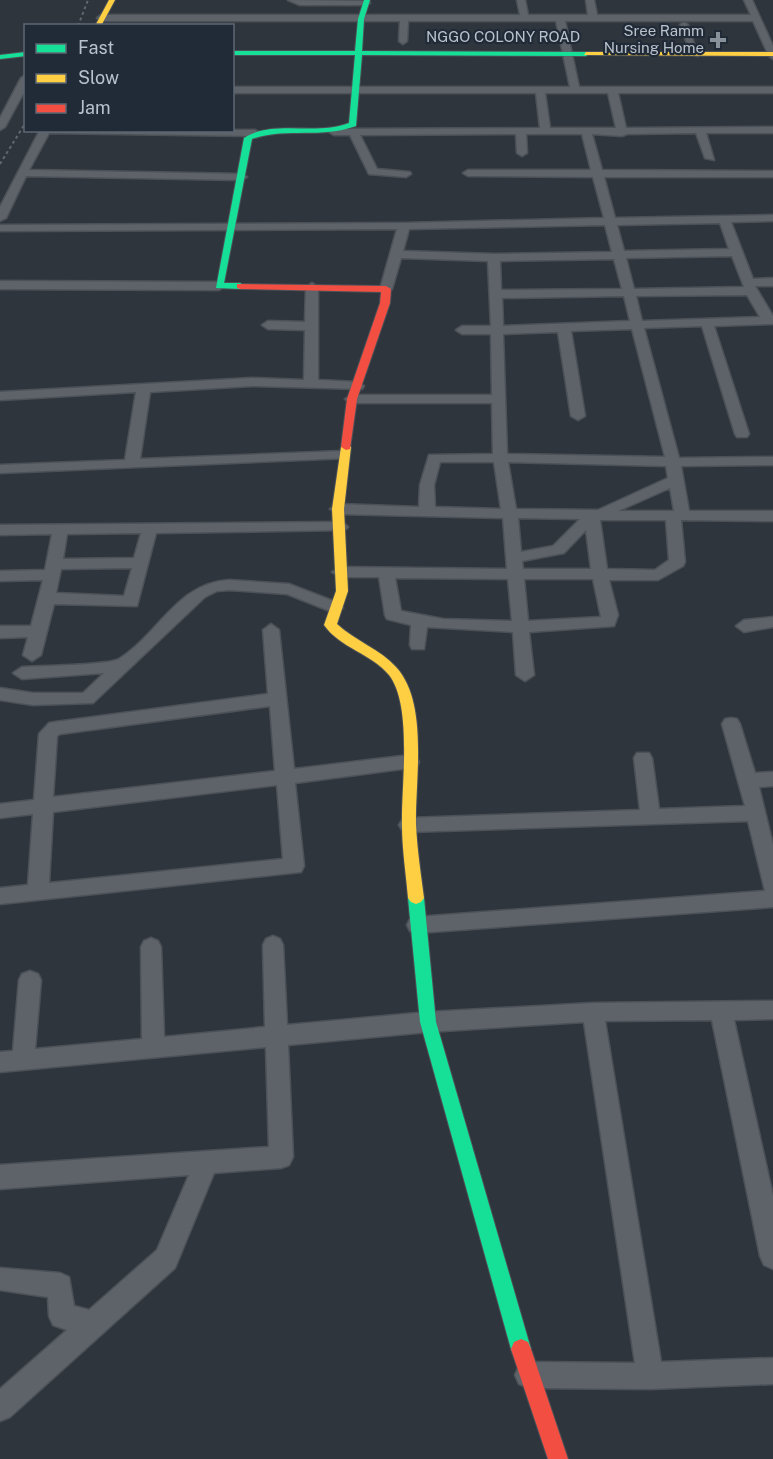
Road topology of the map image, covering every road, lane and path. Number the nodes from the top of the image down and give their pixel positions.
1 (112, 0) edge
2 (292, 0) edge
3 (521, 0) edge
4 (590, 0) edge
5 (748, 0) edge
6 (367, 1) edge
7 (361, 19) junction
8 (404, 19) junction
9 (525, 19) junction
10 (593, 19) junction
11 (760, 19) junction
12 (560, 20) junction
13 (100, 22) edge
14 (684, 25) dead end
15 (403, 41) dead end
16 (234, 53) edge
17 (357, 53) junction
18 (566, 53) junction
19 (24, 54) edge
20 (695, 54) junction
21 (773, 54) edge
22 (0, 57) edge
23 (24, 82) edge
24 (612, 89) junction
25 (234, 90) edge
26 (575, 90) junction
27 (773, 90) edge
28 (355, 91) junction
29 (540, 91) junction
30 (0, 127) edge
31 (773, 130) edge
32 (44, 132) edge
33 (150, 132) edge
34 (334, 132) junction
35 (354, 132) junction
36 (521, 132) junction
37 (700, 132) junction
38 (255, 133) junction
39 (546, 133) junction
40 (587, 133) junction
41 (622, 133) junction
42 (522, 153) dead end
43 (710, 158) dead end
44 (692, 163) dead end
45 (22, 173) junction
46 (468, 173) dead end
47 (406, 174) dead end
48 (599, 174) junction
49 (769, 174) edge
50 (697, 175) junction
51 (242, 177) junction
52 (773, 186) edge
53 (0, 218) edge
54 (773, 218) edge
55 (724, 219) junction
56 (610, 220) junction
57 (404, 226) junction
58 (0, 228) edge
59 (232, 228) junction
60 (736, 252) junction
61 (398, 254) junction
62 (617, 255) junction
63 (494, 258) junction
64 (773, 282) edge
65 (0, 285) edge
66 (219, 286) junction
67 (312, 287) junction
68 (750, 287) junction
69 (386, 289) junction
70 (628, 293) junction
71 (496, 294) junction
72 (770, 320) edge
73 (707, 323) junction
74 (636, 324) junction
75 (268, 325) dead end
76 (312, 326) junction
77 (564, 329) junction
78 (462, 330) dead end
79 (496, 330) junction
80 (311, 385) junction
81 (144, 387) junction
82 (355, 392) junction
83 (0, 396) edge
84 (499, 399) junction
85 (578, 416) dead end
86 (742, 434) dead end
87 (343, 455) junction
88 (500, 458) junction
89 (773, 461) edge
90 (673, 462) junction
91 (132, 463) junction
92 (0, 469) edge
93 (675, 480) junction
94 (338, 509) junction
95 (426, 512) junction
96 (596, 514) junction
97 (678, 515) junction
98 (510, 516) junction
99 (773, 516) edge
100 (340, 527) junction
101 (61, 528) junction
102 (150, 528) junction
103 (0, 530) edge
104 (574, 533) junction
105 (141, 563) junction
106 (515, 565) junction
107 (53, 569) junction
108 (600, 571) junction
109 (340, 572) junction
110 (386, 573) junction
111 (0, 576) edge
112 (47, 598) junction
113 (335, 608) junction
114 (773, 622) edge
115 (419, 623) junction
116 (744, 626) dead end
117 (522, 627) junction
118 (271, 630) dead end
119 (38, 631) junction
120 (0, 632) edge
121 (418, 645) dead end
122 (32, 654) dead end
123 (121, 666) junction
124 (22, 673) dead end
125 (525, 675) dead end
126 (0, 694) edge
127 (278, 699) junction
128 (731, 724) dead end
129 (643, 758) dead end
130 (410, 762) junction
131 (285, 777) junction
132 (773, 779) edge
133 (748, 780) junction
134 (43, 806) junction
135 (0, 811) edge
136 (757, 813) junction
137 (650, 816) junction
138 (409, 825) junction
139 (773, 887) edge
140 (38, 892) junction
141 (0, 896) edge
142 (773, 899) edge
143 (417, 925) junction
144 (273, 945) dead end
145 (152, 947) dead end
146 (30, 980) dead end
147 (721, 1010) junction
148 (773, 1010) edge
149 (593, 1012) junction
150 (428, 1022) junction
151 (277, 1037) junction
152 (153, 1049) junction
153 (24, 1060) junction
154 (0, 1062) edge
155 (206, 1163) junction
156 (0, 1177) edge
157 (768, 1208) edge
158 (773, 1256) edge
159 (3, 1279) dead end
160 (93, 1324) junction
161 (773, 1371) edge
162 (528, 1375) junction
163 (650, 1376) junction
164 (0, 1407) edge
165 (558, 1459) edge

1 - 13 street
2 - 6 street
3 - 9 street
4 - 10 street
5 - 11 street
6 - 7 street
7 - 8 street
7 - 13 street
7 - 17 street
8 - 9 street
8 - 15 street
9 - 12 street
10 - 11 street
10 - 12 street
11 - 21 street
12 - 18 street
14 - 20 street
16 - 17 street, NGGO COLONY ROAD
17 - 18 street, NGGO COLONY ROAD
17 - 28 street
18 - 20 street, NGGO COLONY ROAD
18 - 26 street
19 - 22 street
20 - 21 street, NGGO COLONY ROAD
23 - 30 street
24 - 26 street
24 - 27 street
24 - 41 street
25 - 28 street
26 - 29 street
28 - 29 street
28 - 34 street
29 - 39 street
31 - 37 street
32 - 45 street
33 - 38 street
34 - 35 street
34 - 38 street
35 - 36 street
35 - 47 street
36 - 39 street
36 - 42 street
37 - 41 street
37 - 43 street
38 - 51 street
39 - 40 street
40 - 41 street
40 - 48 street
44 - 50 street
45 - 51 street
45 - 53 street
46 - 48 street
48 - 50 street
48 - 56 street
49 - 50 street
49 - 52 street
51 - 59 street
54 - 55 street
55 - 56 street
55 - 60 street
56 - 57 street
56 - 62 street
57 - 59 street
57 - 61 street
58 - 59 street
59 - 66 street
60 - 62 street
60 - 68 street
61 - 63 street
61 - 69 street
62 - 63 street
62 - 70 street
63 - 71 street
64 - 68 street
65 - 66 street
66 - 67 street
67 - 69 street
67 - 76 street
68 - 70 street
68 - 72 street
69 - 82 street
70 - 71 street
70 - 74 street
71 - 79 street
72 - 73 street
73 - 74 street
73 - 86 street
74 - 77 street
74 - 90 street
75 - 76 street
76 - 80 street
77 - 79 street
77 - 85 street
78 - 79 street
79 - 84 street
80 - 81 street
80 - 82 street
81 - 83 street
81 - 91 street
82 - 84 street
82 - 87 street
84 - 88 street
87 - 91 street
87 - 94 street
88 - 90 street
88 - 95 street
88 - 98 street
89 - 90 street
90 - 93 street
91 - 92 street
93 - 96 street
93 - 97 street
94 - 95 street
94 - 100 street
95 - 98 street
96 - 97 street
96 - 98 street
96 - 104 street
96 - 108 street
97 - 99 street
97 - 108 street
98 - 106 street
100 - 102 street
100 - 109 street
101 - 102 street
101 - 103 street
101 - 107 street
102 - 105 street
104 - 106 street
104 - 108 street
105 - 107 street
105 - 112 street
106 - 108 street
106 - 110 street
106 - 117 street
107 - 111 street
107 - 112 street
108 - 117 street
109 - 110 street
109 - 113 street
110 - 115 street
112 - 119 street
113 - 123 street
113 - 130 street
114 - 116 street
115 - 117 street
115 - 121 street
117 - 125 street
118 - 127 street
119 - 120 street
119 - 122 street
123 - 124 street
123 - 126 street
127 - 131 street
127 - 134 street
128 - 133 street
129 - 137 street
130 - 131 street
130 - 138 street
131 - 134 street
131 - 140 street
132 - 133 street
133 - 136 street
134 - 135 street
134 - 140 street
136 - 137 street
136 - 139 street
137 - 138 street
138 - 143 street
140 - 141 street
142 - 143 street
143 - 150 street
144 - 151 street
145 - 152 street
146 - 153 street
147 - 148 street
147 - 149 street
147 - 157 street
149 - 150 street
149 - 163 street
150 - 151 street
150 - 162 street
151 - 152 street
151 - 155 street
152 - 153 street
153 - 154 street
155 - 156 street
155 - 160 street
157 - 158 street
159 - 160 street
160 - 164 street
161 - 163 street
162 - 163 street
162 - 165 street

